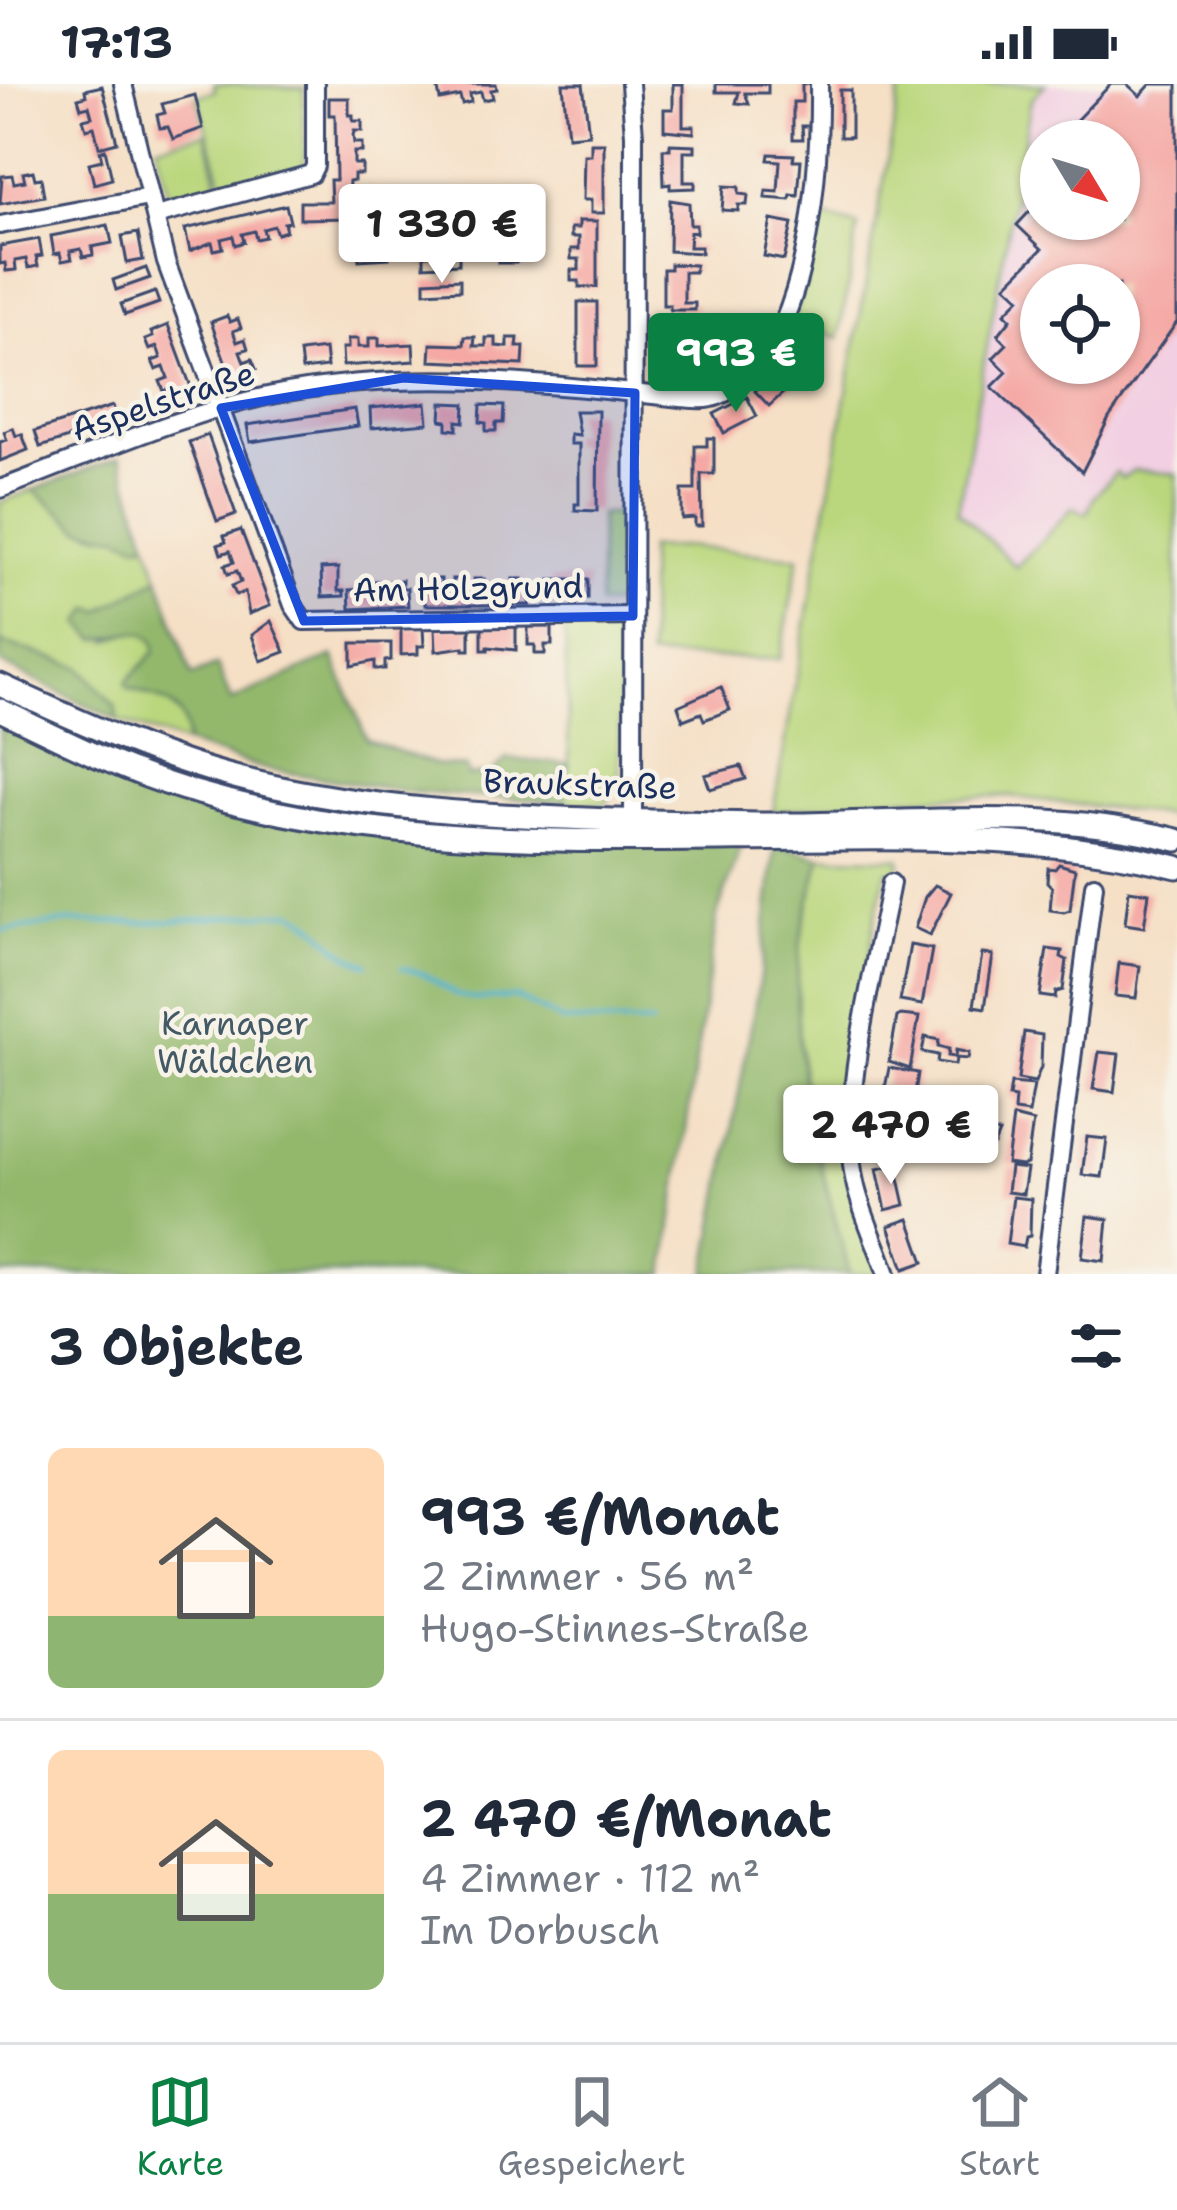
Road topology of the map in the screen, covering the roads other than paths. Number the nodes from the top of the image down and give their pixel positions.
1 (123, 84) edge
2 (315, 84) edge
3 (631, 84) edge
4 (819, 84) edge
5 (149, 197) junction
6 (156, 216) junction
7 (0, 225) edge
8 (635, 393) junction
9 (221, 408) junction
10 (0, 489) edge
11 (633, 616) junction
12 (0, 685) edge
13 (0, 710) edge
14 (633, 820) junction
15 (1177, 840) edge
16 (1177, 867) edge
17 (891, 883) dead end
18 (1094, 885) dead end
19 (887, 1274) edge
20 (1045, 1274) edge

1 - 5 street
2 - 6 street
3 - 8 street
4 - 8 street, Aspelstraße
5 - 6 street
5 - 7 street
6 - 9 street
8 - 9 street, Aspelstraße
8 - 11 street
9 - 10 street, Aspelstraße
9 - 11 street, Am Holzgrund
11 - 14 street
12 - 14 main road, Braukstraße
13 - 16 main road, Braukstraße
14 - 15 main road, Braukstraße
17 - 19 street
18 - 20 street

